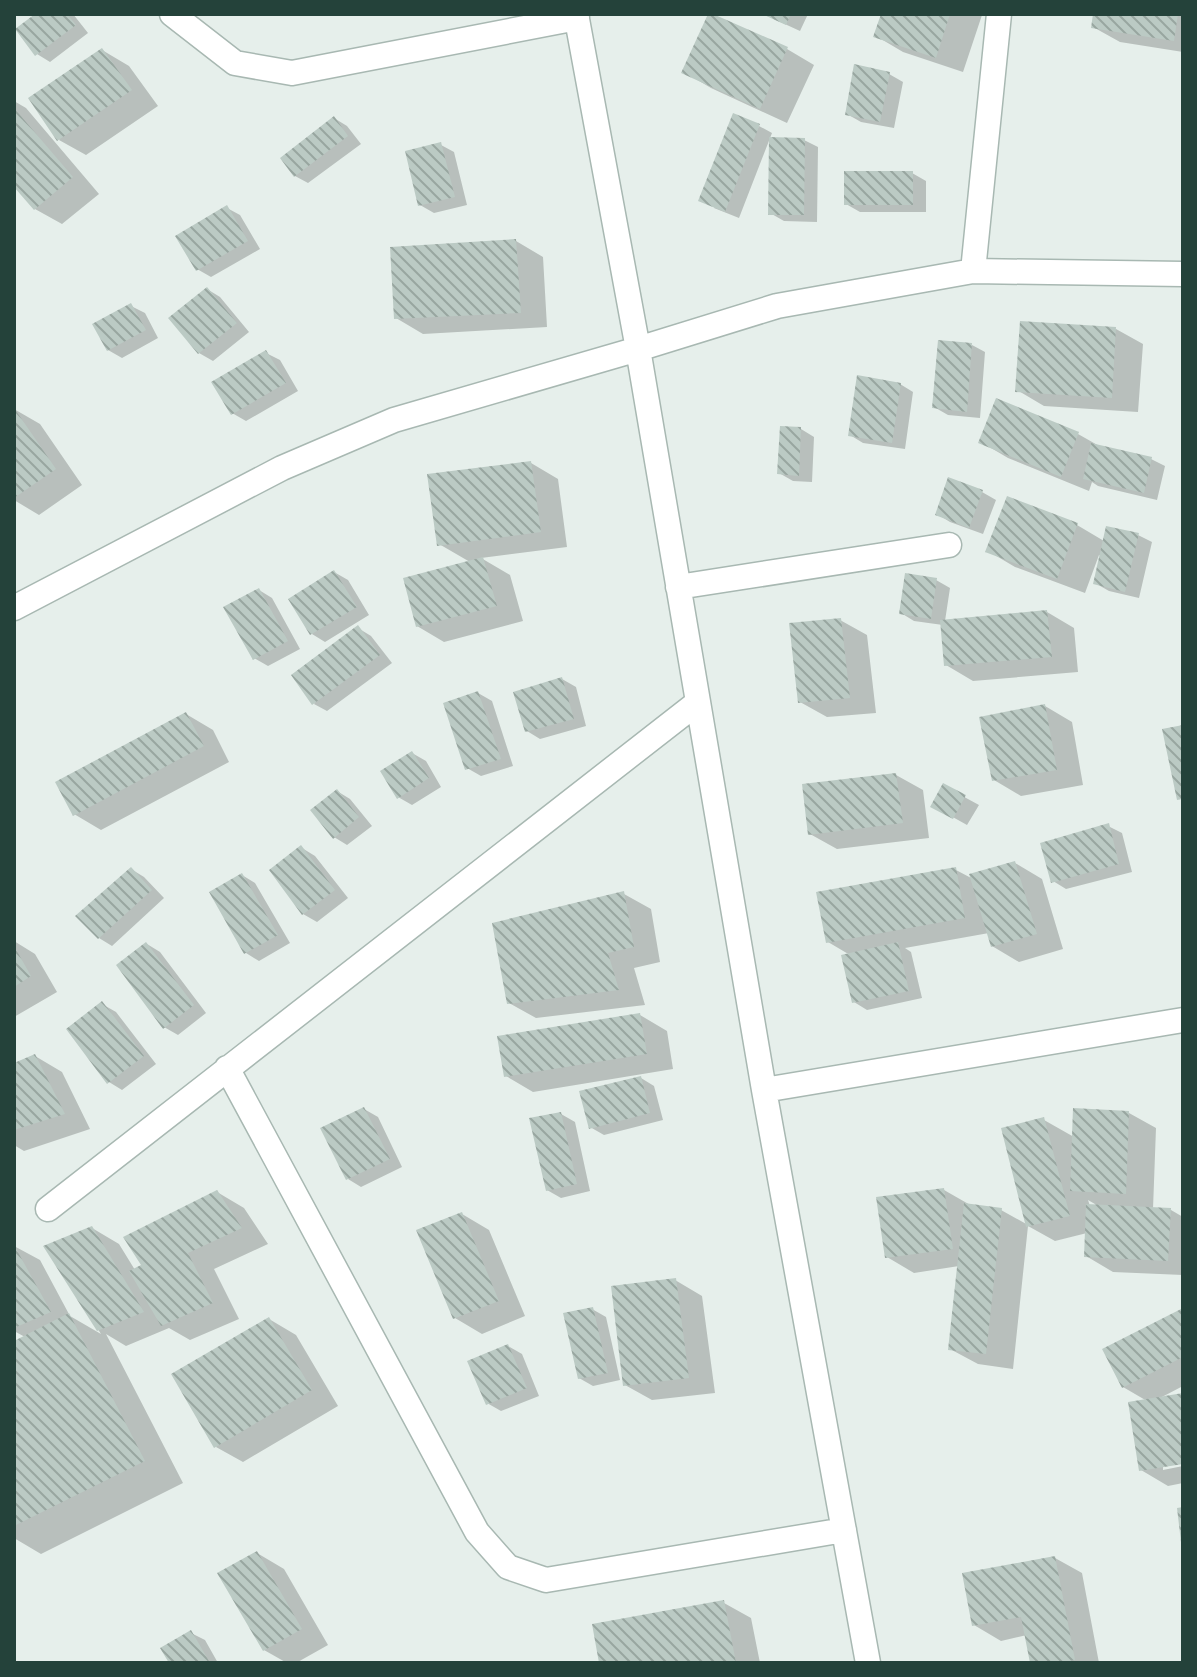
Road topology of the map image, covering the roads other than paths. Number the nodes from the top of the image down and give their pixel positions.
1 (172, 14) edge
2 (999, 14) edge
3 (576, 16) edge
4 (973, 271) junction
5 (1183, 274) edge
6 (638, 349) junction
7 (949, 545) dead end
8 (678, 587) junction
9 (14, 608) edge
10 (697, 703) junction
11 (1183, 1020) edge
12 (227, 1068) junction
13 (764, 1090) junction
14 (48, 1209) dead end
15 (844, 1530) junction
16 (868, 1663) edge

1 - 3 street
2 - 4 street
3 - 6 street
4 - 5 street
4 - 6 street
6 - 8 street
6 - 9 street
7 - 8 street
8 - 10 street
10 - 12 street
10 - 13 street
11 - 13 street
12 - 14 street
12 - 15 street
13 - 15 street
15 - 16 street

